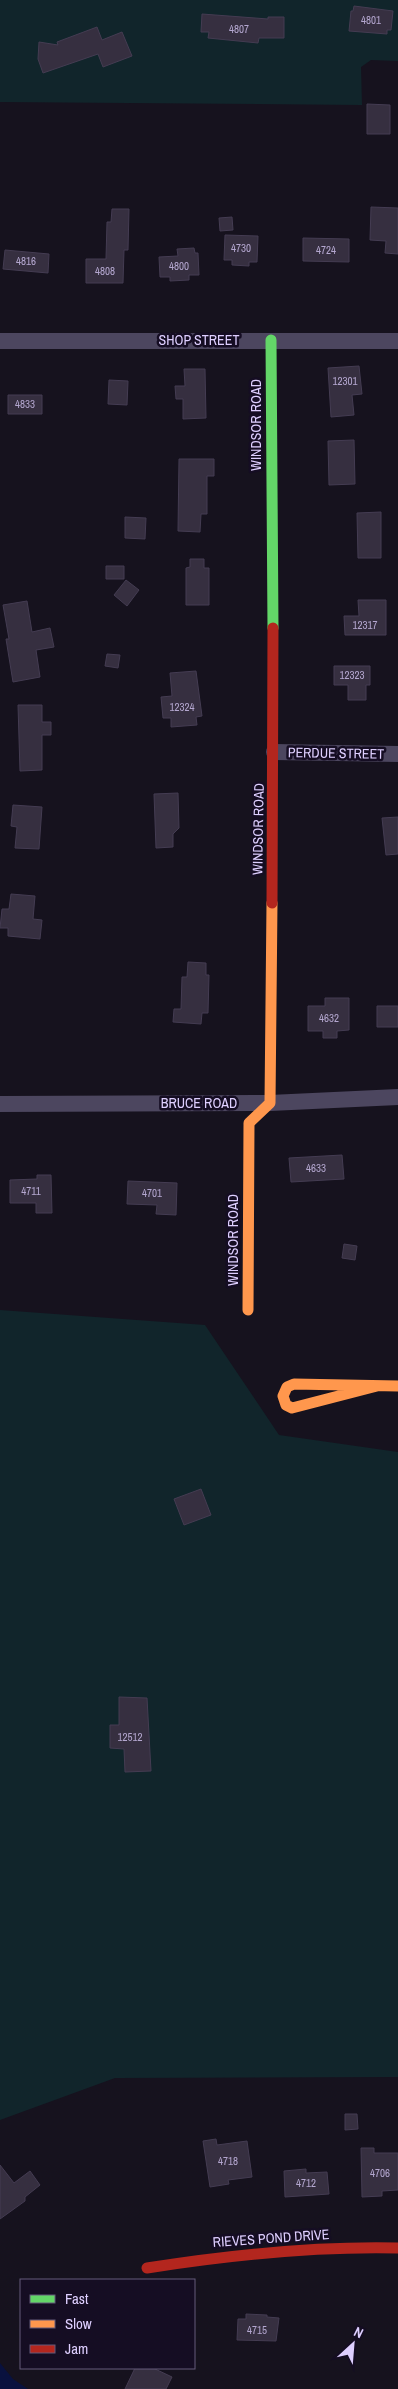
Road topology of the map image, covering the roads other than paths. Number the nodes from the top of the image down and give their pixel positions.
1 (271, 340) junction
2 (0, 341) edge
3 (398, 341) edge
4 (274, 752) junction
5 (398, 754) edge
6 (398, 1097) edge
7 (270, 1103) junction
8 (0, 1104) edge
9 (248, 1310) dead end
10 (377, 1386) junction
11 (398, 1386) edge
12 (398, 2248) edge
13 (147, 2268) dead end

1 - 2 street, SHOP STREET
1 - 3 street, SHOP STREET
1 - 4 street, WINDSOR ROAD
4 - 5 street, PERDUE STREET
4 - 7 street, WINDSOR ROAD
6 - 7 street, BRUCE ROAD
7 - 8 street, BRUCE ROAD
7 - 9 street, WINDSOR ROAD
10 - 10 street
10 - 11 street
12 - 13 street, RIEVES POND DRIVE

